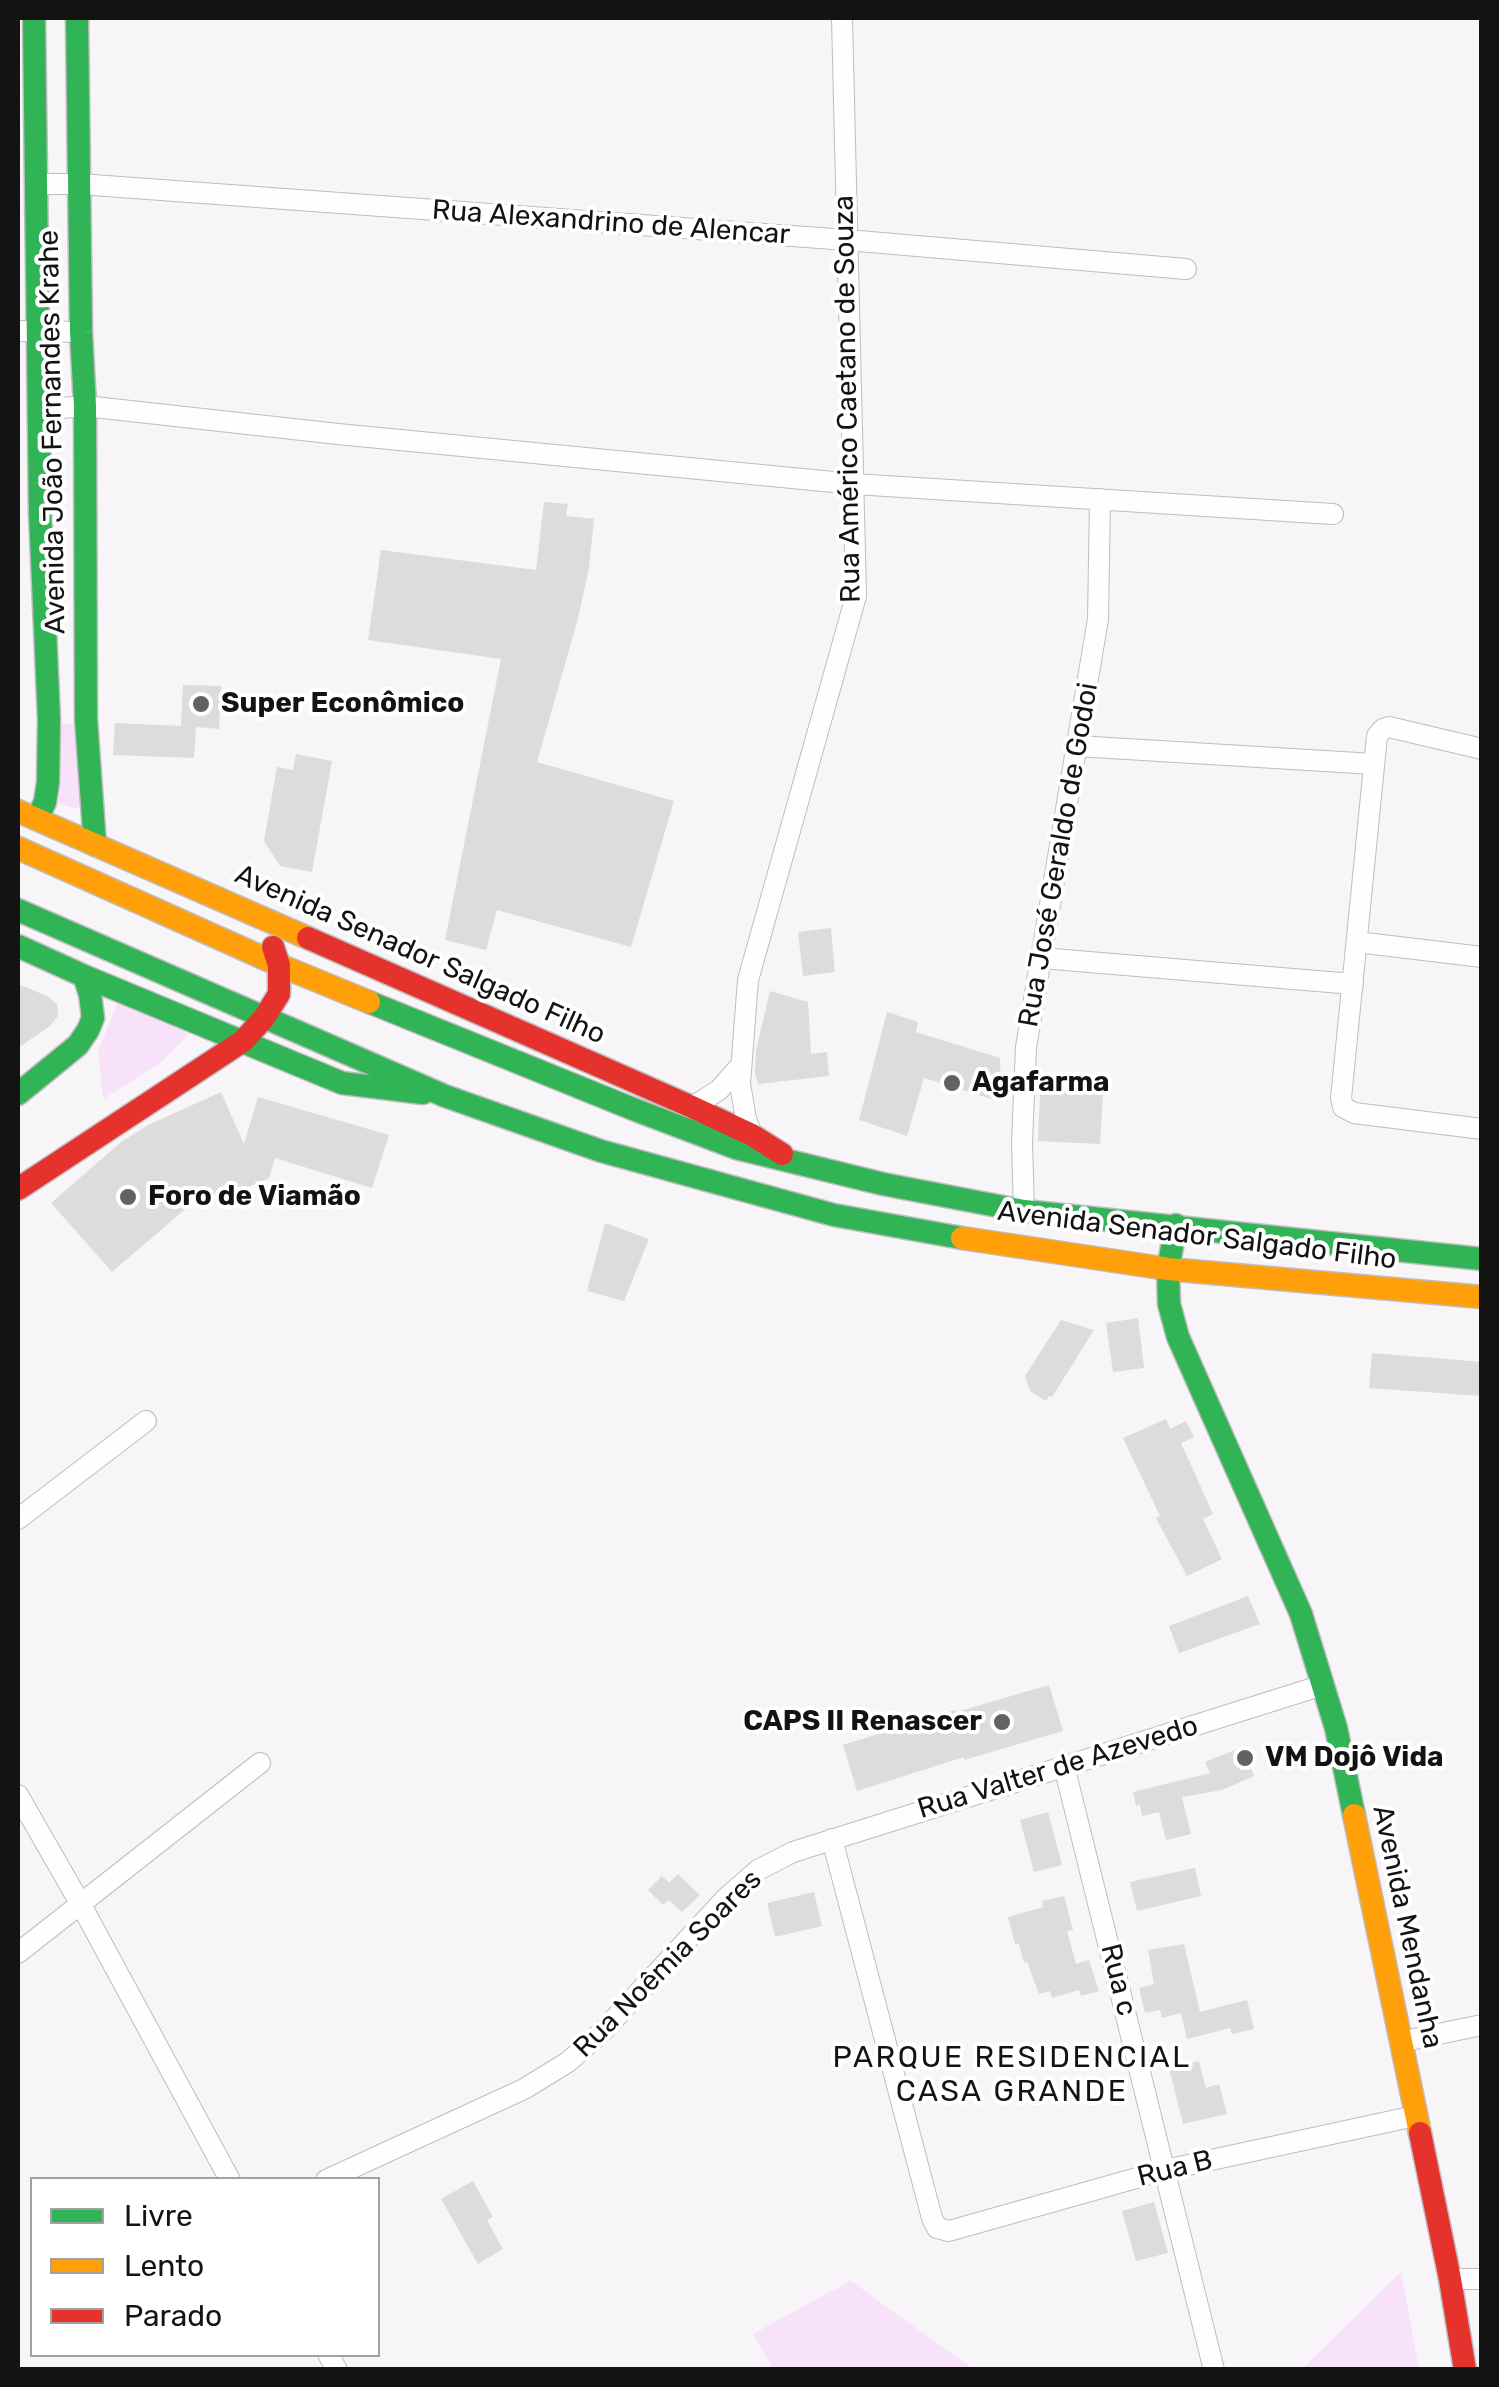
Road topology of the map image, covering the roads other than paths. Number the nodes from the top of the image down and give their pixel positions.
1 (34, 18) edge
2 (77, 18) edge
3 (842, 18) edge
4 (26, 85) edge
5 (36, 184) junction
6 (79, 184) junction
7 (848, 240) junction
8 (1186, 269) dead end
9 (28, 331) edge
10 (81, 332) junction
11 (85, 406) junction
12 (38, 410) junction
13 (854, 484) junction
14 (1100, 499) junction
15 (1333, 514) dead end
16 (86, 719) junction
17 (49, 720) junction
18 (1077, 746) junction
19 (1482, 749) edge
20 (1374, 764) junction
21 (28, 815) edge
22 (96, 845) junction
23 (18, 848) edge
24 (18, 910) edge
25 (254, 916) junction
26 (1357, 942) junction
27 (18, 946) edge
28 (1041, 958) junction
29 (1482, 958) edge
30 (279, 965) junction
31 (84, 976) junction
32 (1352, 984) junction
33 (264, 1018) junction
34 (243, 1042) junction
35 (282, 1058) junction
36 (204, 1065) junction
37 (740, 1066) junction
38 (18, 1094) edge
39 (445, 1096) junction
40 (692, 1107) junction
41 (1482, 1128) edge
42 (752, 1134) junction
43 (794, 1161) junction
44 (18, 1189) edge
45 (1024, 1210) junction
46 (1176, 1225) junction
47 (1482, 1259) edge
48 (1168, 1269) junction
49 (1482, 1297) edge
50 (146, 1421) dead end
51 (18, 1519) edge
52 (1323, 1685) junction
53 (260, 1763) dead end
54 (1064, 1766) junction
55 (18, 1795) edge
56 (832, 1839) junction
57 (793, 1852) joint
58 (80, 1903) junction
59 (18, 1953) edge
60 (1482, 2025) edge
61 (1400, 2042) junction
62 (1415, 2116) junction
63 (1165, 2170) junction
64 (228, 2177) edge
65 (333, 2177) edge
66 (1450, 2279) junction
67 (1482, 2279) edge
68 (1214, 2370) edge
69 (1465, 2370) edge

1 - 4 main road, Avenida João Fernandes Krahe
2 - 6 main road, Avenida João Fernandes Krahe
3 - 7 street, Rua Américo Caetano de Souza
4 - 5 main road, Avenida João Fernandes Krahe
5 - 6 street, Rua Alexandrino de Alencar
5 - 9 main road, Avenida João Fernandes Krahe
6 - 7 street, Rua Alexandrino de Alencar
6 - 10 main road, Avenida João Fernandes Krahe
7 - 8 street, Rua Alexandrino de Alencar
7 - 13 street, Rua Américo Caetano de Souza
9 - 10 street
9 - 12 main road, Avenida João Fernandes Krahe
10 - 11 main road, Avenida João Fernandes Krahe
11 - 12 street
11 - 13 street
11 - 16 main road, Avenida João Fernandes Krahe
12 - 17 main road, Avenida João Fernandes Krahe
13 - 14 street
13 - 37 street, Rua Américo Caetano de Souza
14 - 15 street
14 - 18 street, Rua José Geraldo de Godoi
16 - 17 main road
16 - 22 main road, Avenida João Fernandes Krahe
17 - 21 main road, Avenida João Fernandes Krahe
18 - 20 street
18 - 28 street, Rua José Geraldo de Godoi
19 - 20 street
20 - 26 street
21 - 22 main road, Avenida Senador Salgado Filho
22 - 25 main road, Avenida Senador Salgado Filho
23 - 30 main road, Avenida Senador Salgado Filho
24 - 33 main road, Avenida Senador Salgado Filho
25 - 30 main road
25 - 40 main road, Avenida Senador Salgado Filho
26 - 29 street
26 - 32 street
27 - 31 main road, Avenida Senador Salgado Filho
28 - 32 street
28 - 45 street, Rua José Geraldo de Godoi
30 - 33 main road
30 - 43 main road, Avenida Senador Salgado Filho
31 - 34 main road, Avenida Senador Salgado Filho
31 - 38 main road
32 - 41 street
33 - 34 main road
33 - 39 main road, Avenida Senador Salgado Filho
34 - 35 main road, Avenida Senador Salgado Filho
34 - 36 main road
35 - 36 main road
35 - 39 main road, Avenida Senador Salgado Filho
36 - 44 main road
37 - 40 street
37 - 42 street, Rua Américo Caetano de Souza
39 - 48 main road, Avenida Senador Salgado Filho
40 - 42 main road, Avenida Senador Salgado Filho
42 - 43 main road, Avenida Senador Salgado Filho
43 - 45 main road, Avenida Senador Salgado Filho
45 - 46 main road, Avenida Senador Salgado Filho
46 - 47 main road, Avenida Senador Salgado Filho
46 - 48 main road, Avenida Mendanha
48 - 49 main road, Avenida Senador Salgado Filho
48 - 52 main road, Avenida Mendanha
50 - 51 street
52 - 54 street, Rua Valter de Azevedo
52 - 61 main road, Avenida Mendanha
53 - 58 street
54 - 56 street, Rua Valter de Azevedo
54 - 63 street, Rua c
55 - 58 street
56 - 57 street, Rua Valter de Azevedo
56 - 63 street, Rua B
57 - 65 street, Rua Noêmia Soares
58 - 59 street
58 - 64 street
60 - 61 street
61 - 62 main road, Avenida Mendanha
62 - 63 street, Rua B
62 - 66 main road, Avenida Mendanha
63 - 68 street, Rua c
66 - 67 street
66 - 69 main road, Avenida Mendanha

